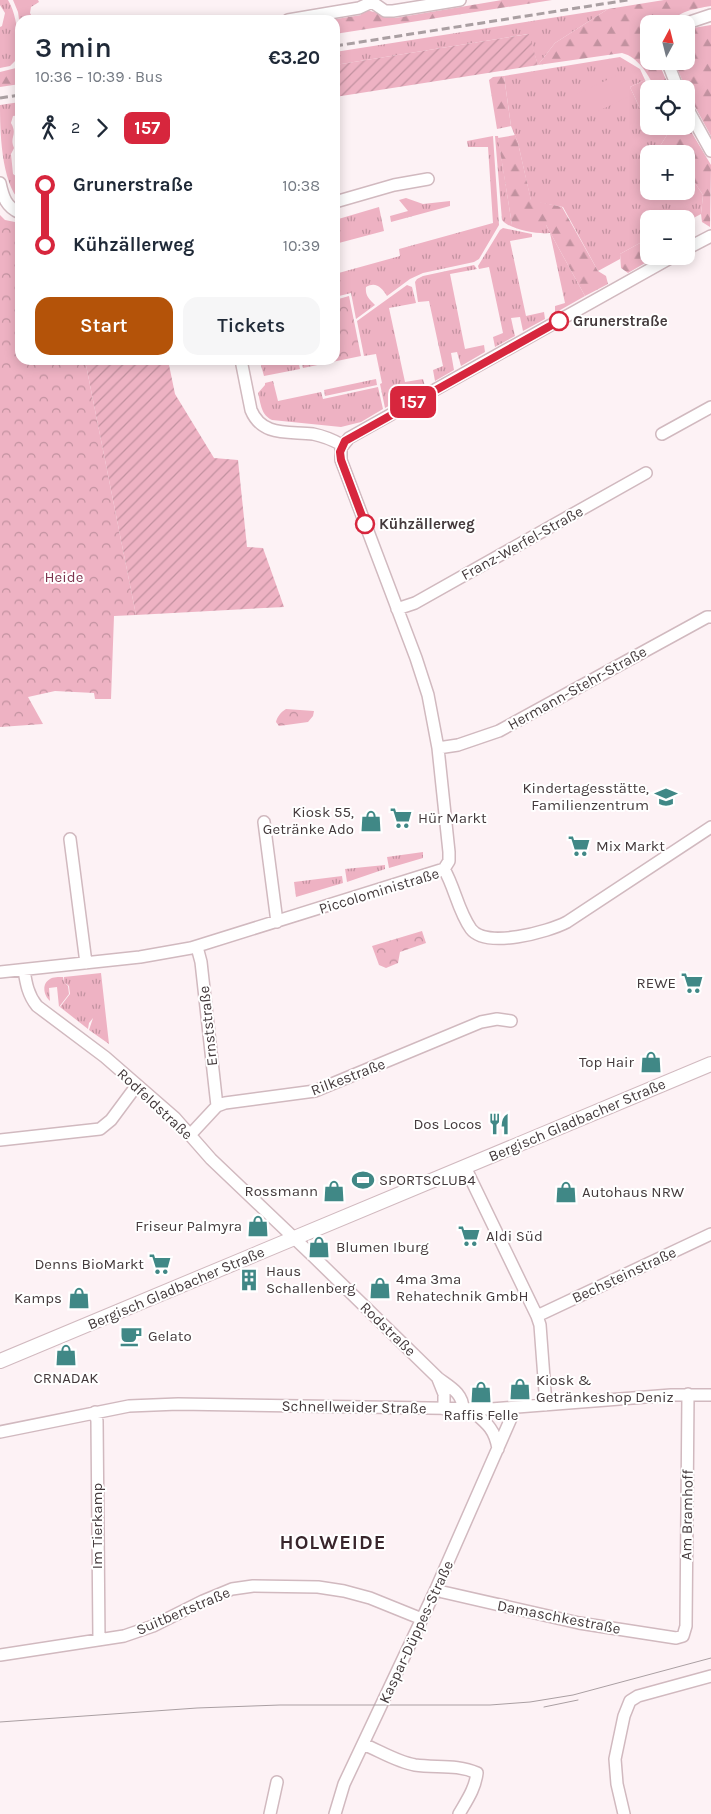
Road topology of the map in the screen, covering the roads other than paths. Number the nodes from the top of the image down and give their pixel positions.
1 (460, 0) edge
2 (372, 1) edge
3 (318, 15) edge
4 (711, 15) edge
5 (695, 19) edge
6 (695, 122) edge
7 (711, 150) edge
8 (428, 179) dead end
9 (0, 183) edge
10 (340, 201) edge
11 (15, 210) edge
12 (711, 236) edge
13 (695, 245) edge
14 (658, 265) edge
15 (241, 365) edge
16 (711, 407) edge
17 (662, 434) dead end
18 (342, 445) junction
19 (646, 473) dead end
20 (398, 609) junction
21 (711, 617) edge
22 (438, 748) junction
23 (264, 822) dead end
24 (711, 827) edge
25 (70, 839) dead end
26 (444, 869) junction
27 (278, 922) junction
28 (197, 947) junction
29 (86, 963) junction
30 (24, 970) junction
31 (0, 972) edge
32 (511, 1021) dead end
33 (711, 1064) edge
34 (137, 1085) junction
35 (217, 1106) junction
36 (190, 1134) junction
37 (0, 1140) edge
38 (465, 1167) junction
39 (711, 1234) edge
40 (294, 1238) junction
41 (537, 1316) junction
42 (0, 1361) edge
43 (438, 1378) junction
44 (688, 1394) junction
45 (711, 1395) edge
46 (546, 1405) junction
47 (512, 1408) junction
48 (444, 1409) junction
49 (466, 1409) junction
50 (95, 1412) junction
51 (0, 1432) edge
52 (498, 1449) junction
53 (436, 1589) junction
54 (422, 1619) junction
55 (683, 1636) joint
56 (99, 1640) junction
57 (0, 1655) edge
58 (711, 1676) edge
59 (363, 1744) junction
60 (277, 1782) dead end
61 (270, 1814) edge
62 (335, 1814) edge
63 (458, 1814) edge
64 (624, 1814) edge

1 - 2 street
2 - 3 street
4 - 5 street
6 - 7 street
8 - 10 street
9 - 11 street
12 - 13 street
14 - 18 street
15 - 18 street
16 - 17 street
18 - 20 street
19 - 20 street, Franz-Werfel-Straße
20 - 22 street
21 - 22 street, Hermann-Stehr-Straße
22 - 26 street
23 - 27 street
24 - 26 street, Piccoloministraße
25 - 29 street
26 - 27 street, Piccoloministraße
27 - 28 street, Piccoloministraße
28 - 29 street, Piccoloministraße
28 - 35 street, Ernststraße
29 - 30 street, Piccoloministraße
30 - 31 street, Piccoloministraße
30 - 34 street, Rodfeldstraße
32 - 35 street, Rilkestraße
33 - 38 main road, Bergisch Gladbacher Straße
34 - 36 street, Rodfeldstraße
34 - 37 street
35 - 36 street
36 - 40 street, Rodfeldstraße
38 - 40 main road, Bergisch Gladbacher Straße
38 - 41 street
39 - 41 street, Bechsteinstraße
40 - 42 main road, Bergisch Gladbacher Straße
40 - 43 street, Rodstraße
41 - 46 street
43 - 48 street
43 - 49 street, Rodstraße
44 - 45 street, Schnellweider Straße
44 - 46 street, Schnellweider Straße
44 - 55 street, Am Bramhoff
46 - 47 street, Schnellweider Straße
47 - 49 street, Schnellweider Straße
47 - 52 street, Kaspar-Düppes-Straße
48 - 49 street, Schnellweider Straße
48 - 50 street, Schnellweider Straße
49 - 52 street
50 - 51 street, Schnellweider Straße
50 - 56 street, Im Tierkamp
52 - 53 street, Kaspar-Düppes-Straße
53 - 54 street, Kaspar-Düppes-Straße
53 - 55 street, Damaschkestraße
54 - 56 street, Suitbertstraße
54 - 59 street, Kaspar-Düppes-Straße
56 - 57 street, Suitbertstraße
58 - 64 street
59 - 62 street, Kaspar-Düppes-Straße
59 - 63 street
60 - 61 street

